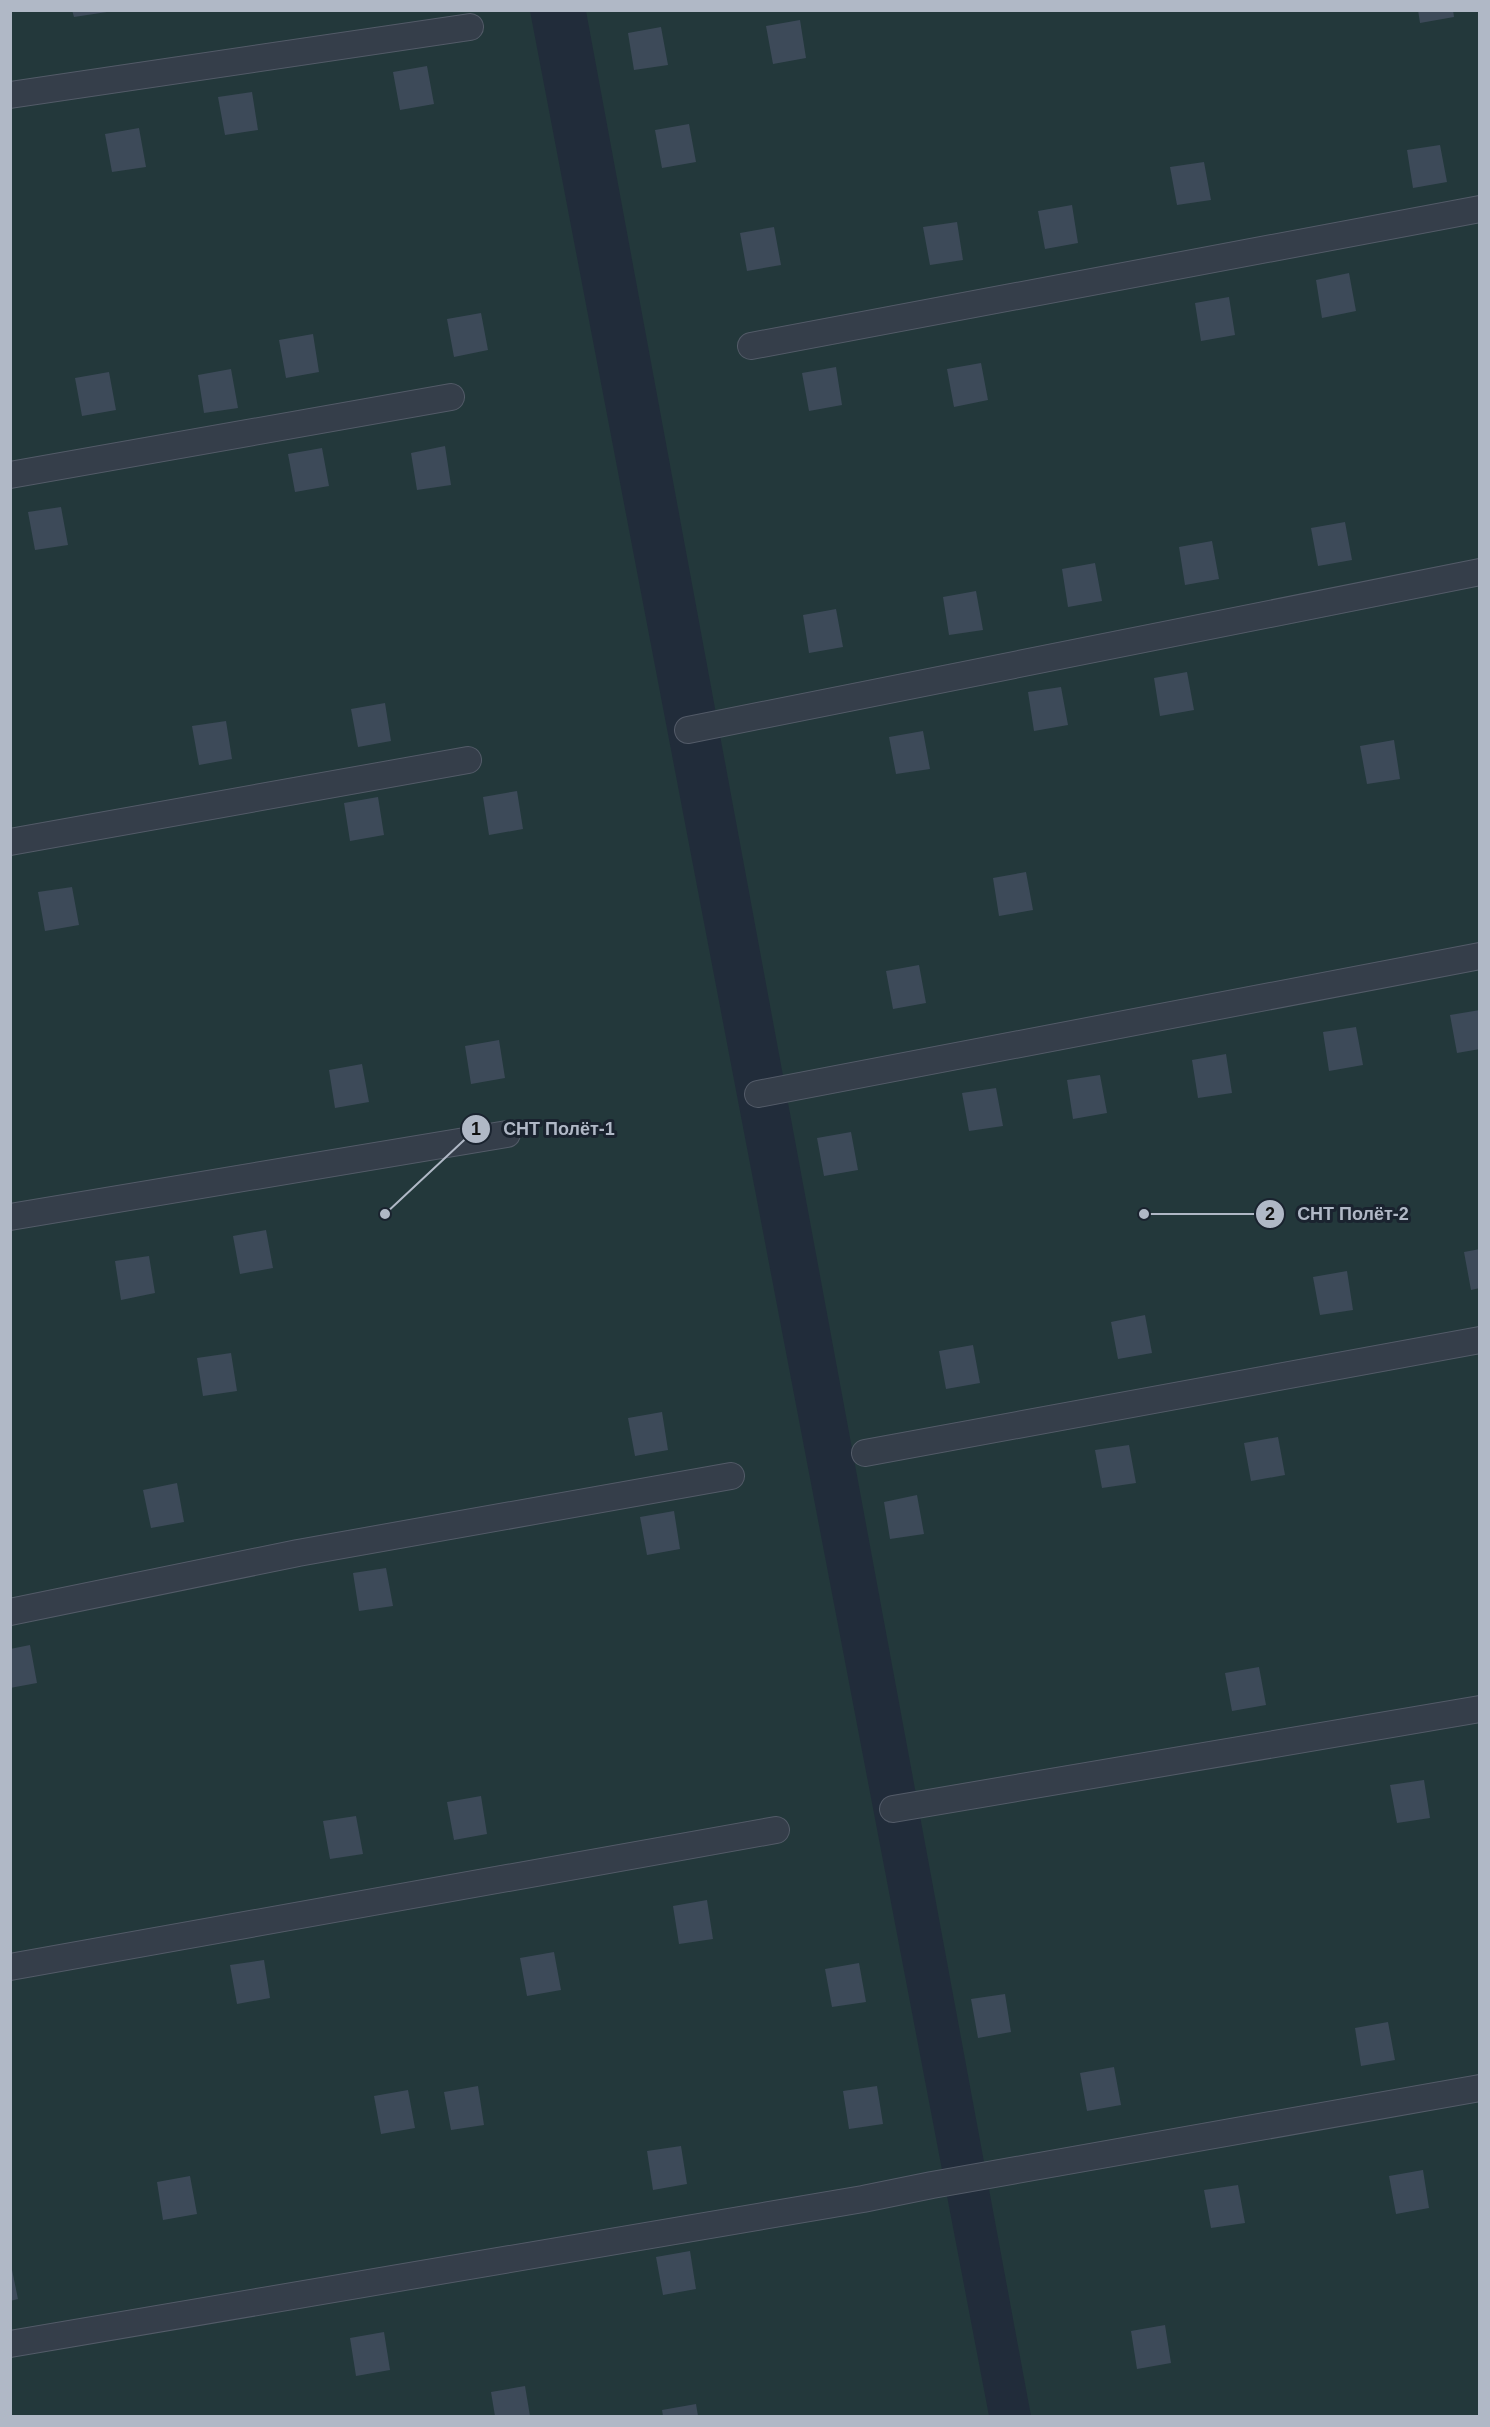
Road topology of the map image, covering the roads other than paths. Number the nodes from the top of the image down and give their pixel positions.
1 (470, 27) dead end
2 (10, 95) edge
3 (1479, 209) edge
4 (751, 346) dead end
5 (451, 397) dead end
6 (10, 475) edge
7 (1479, 572) edge
8 (688, 730) dead end
9 (468, 760) dead end
10 (10, 842) edge
11 (1479, 956) edge
12 (758, 1094) dead end
13 (507, 1134) dead end
14 (10, 1217) edge
15 (1479, 1340) edge
16 (865, 1453) dead end
17 (731, 1476) dead end
18 (10, 1612) edge
19 (1479, 1709) edge
20 (892, 1809) dead end
21 (776, 1830) dead end
22 (10, 1967) edge
23 (1479, 2088) edge
24 (10, 2344) edge

1 - 2 lane
3 - 4 lane
5 - 6 lane
7 - 8 lane
9 - 10 lane
11 - 12 lane
13 - 14 lane
15 - 16 lane
17 - 18 lane
19 - 20 lane
21 - 22 lane
23 - 24 lane

